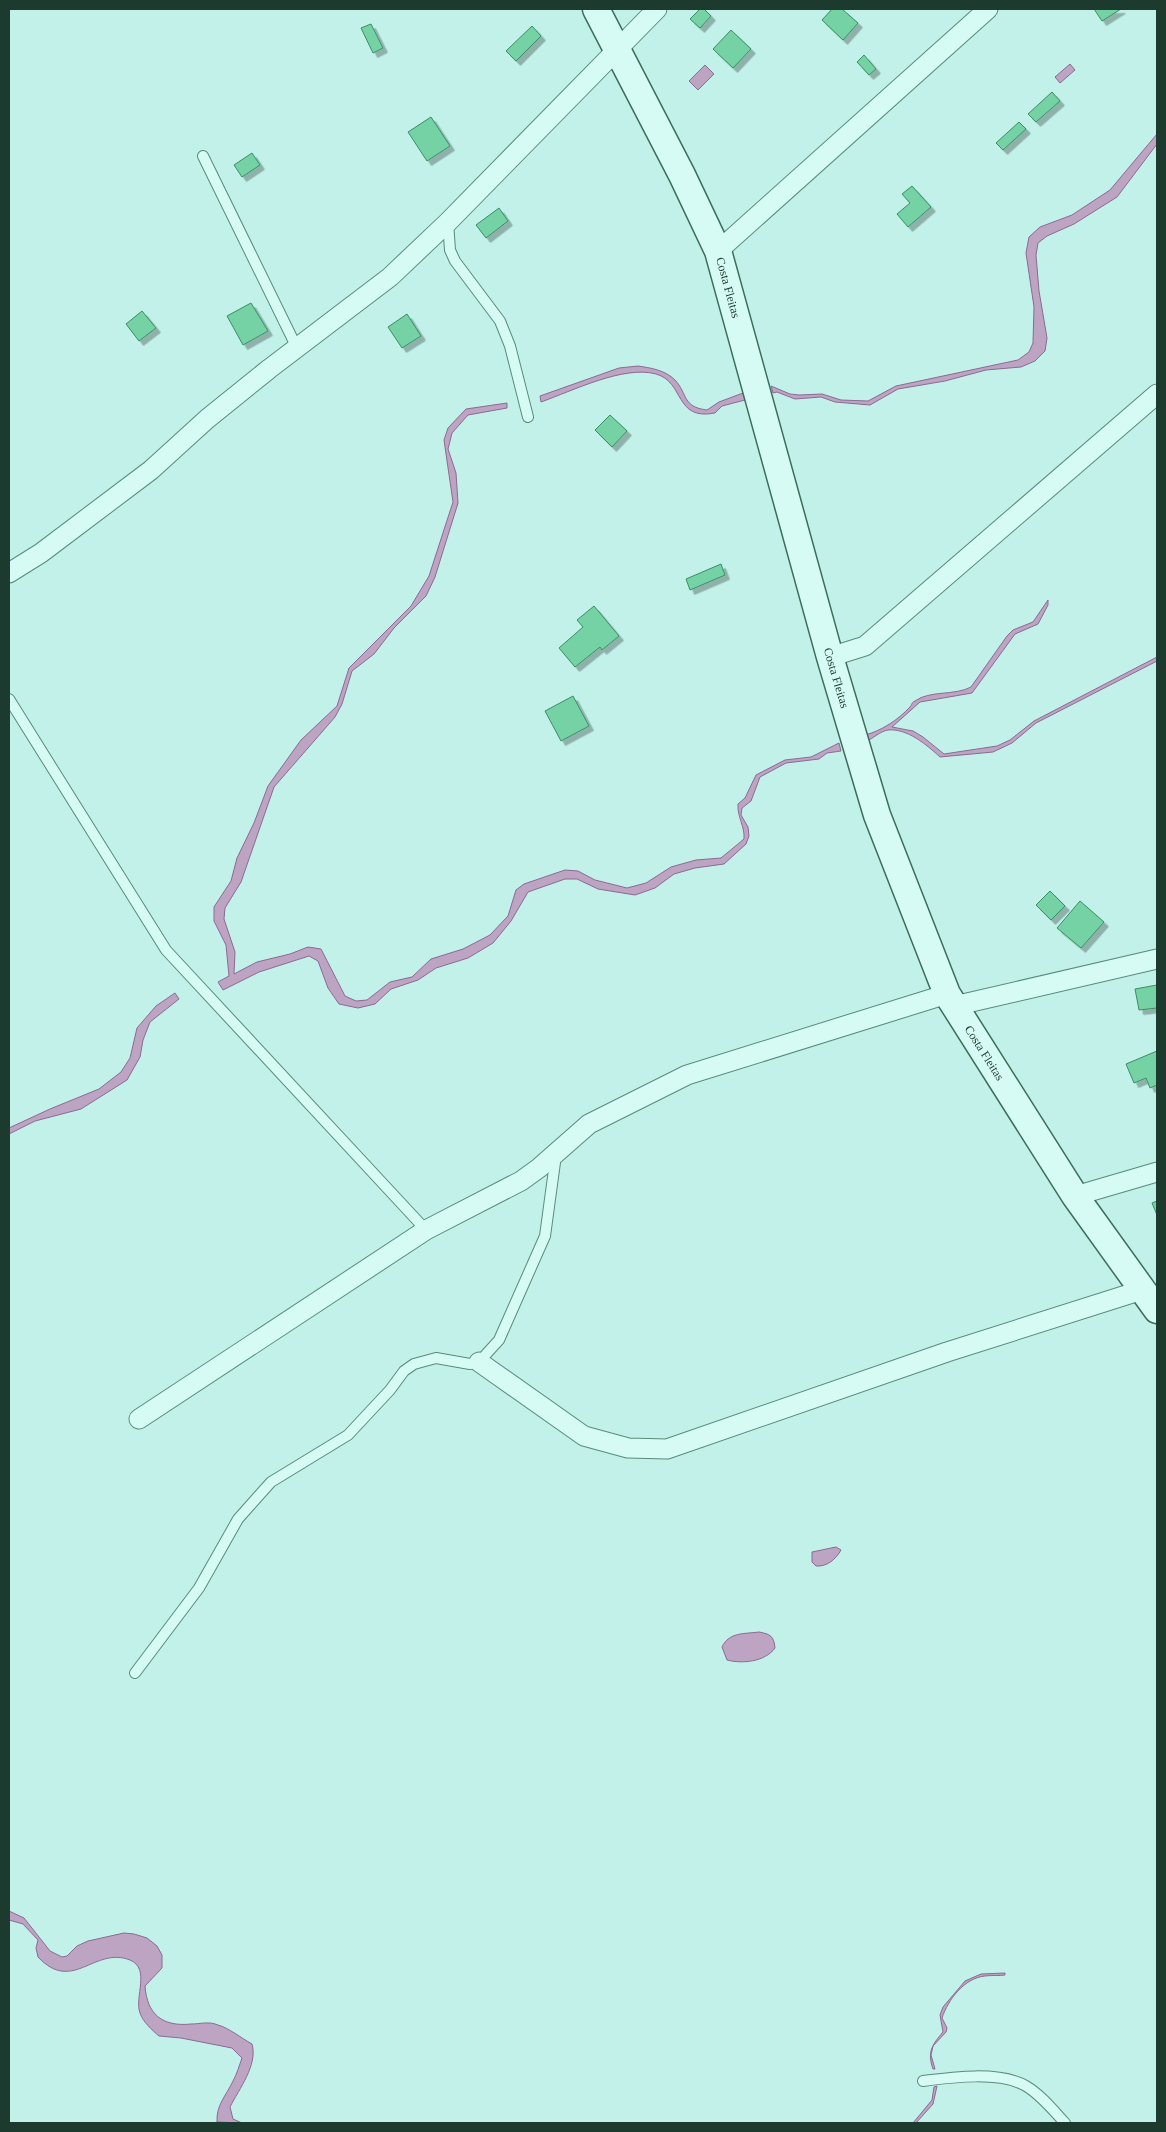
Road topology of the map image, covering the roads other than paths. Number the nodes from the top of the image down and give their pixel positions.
1 (596, 9) edge
2 (656, 9) edge
3 (988, 9) edge
4 (617, 48) junction
5 (203, 156) dead end
6 (448, 222) junction
7 (718, 251) junction
8 (297, 348) junction
9 (1157, 394) edge
10 (528, 417) dead end
11 (9, 573) edge
12 (830, 657) junction
13 (9, 698) edge
14 (1157, 959) edge
15 (950, 1000) junction
16 (557, 1152) junction
17 (1157, 1172) edge
18 (1075, 1196) junction
19 (426, 1230) junction
20 (1149, 1300) edge
21 (479, 1362) junction
22 (139, 1419) dead end
23 (134, 1673) dead end
24 (923, 2080) dead end
25 (1065, 2123) edge

1 - 4 main road, Costa Fleitas
2 - 4 street
3 - 7 street
4 - 6 street
4 - 7 main road, Costa Fleitas
5 - 8 lane
6 - 8 street
6 - 10 lane
7 - 12 main road, Costa Fleitas
8 - 11 street
9 - 12 street
12 - 15 main road, Costa Fleitas
13 - 19 lane
14 - 15 street
15 - 16 street
15 - 18 main road, Costa Fleitas
16 - 19 street
16 - 21 lane
17 - 18 street
18 - 20 main road, Costa Fleitas
19 - 22 street
20 - 21 street
21 - 23 lane
24 - 25 lane

